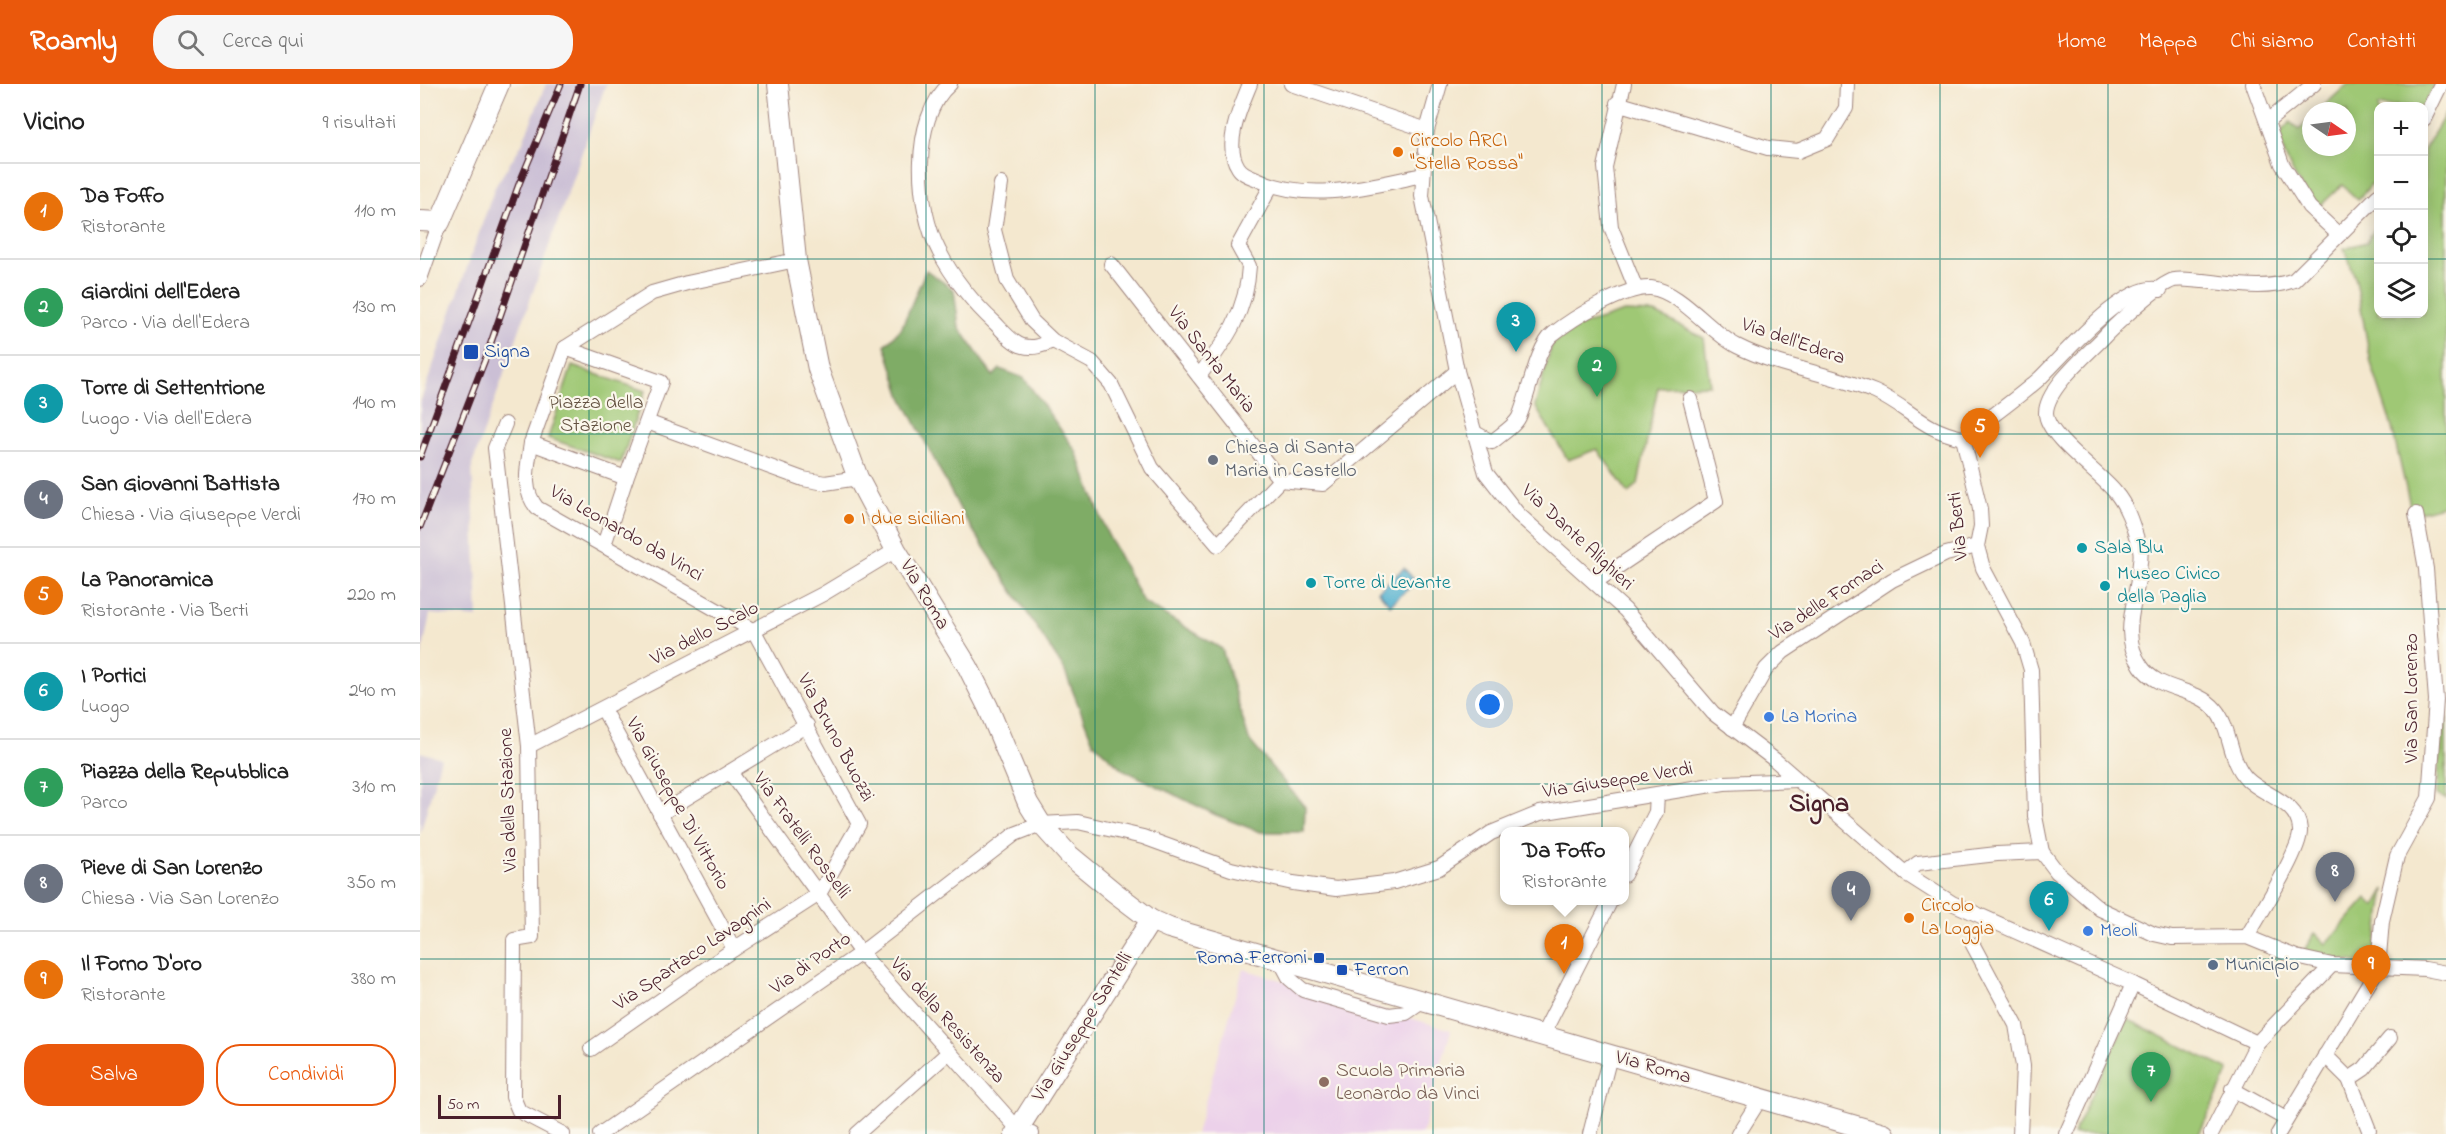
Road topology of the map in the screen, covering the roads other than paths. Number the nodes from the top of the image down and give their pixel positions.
1 (499, 84) edge
2 (778, 84) edge
3 (951, 84) edge
4 (1250, 84) edge
5 (1291, 84) edge
6 (1440, 84) edge
7 (1624, 84) edge
8 (1847, 84) edge
9 (2253, 84) edge
10 (2314, 84) edge
11 (2441, 84) edge
12 (1617, 103) junction
13 (2428, 111) edge
14 (2268, 121) junction
15 (1427, 130) junction
16 (1425, 151) dead end
17 (1001, 184) dead end
18 (1271, 186) junction
19 (2374, 201) edge
20 (420, 220) edge
21 (440, 222) junction
22 (2339, 235) junction
23 (796, 260) junction
24 (1111, 264) dead end
25 (420, 279) edge
26 (1636, 289) junction
27 (2160, 290) junction
28 (1053, 341) junction
29 (565, 348) junction
30 (1457, 370) junction
31 (1199, 376) junction
32 (1690, 399) dead end
33 (647, 422) junction
34 (505, 424) dead end
35 (1477, 434) junction
36 (1963, 438) junction
37 (531, 443) junction
38 (626, 478) junction
39 (858, 478) junction
40 (1280, 480) junction
41 (2416, 514) dead end
42 (604, 545) junction
43 (1977, 546) junction
44 (896, 550) junction
45 (1595, 582) junction
46 (754, 631) junction
47 (2441, 702) edge
48 (603, 709) junction
49 (807, 725) junction
50 (1732, 728) junction
51 (529, 746) junction
52 (730, 772) junction
53 (1797, 780) junction
54 (1657, 795) junction
55 (660, 814) junction
56 (1041, 824) junction
57 (1506, 827) edge
58 (1500, 829) edge
59 (2042, 852) junction
60 (1629, 865) edge
61 (1905, 873) junction
62 (819, 894) junction
63 (1609, 905) edge
64 (1150, 920) junction
65 (2247, 937) junction
66 (1973, 945) dead end
67 (734, 949) junction
68 (861, 953) junction
69 (2332, 965) junction
70 (2378, 968) junction
71 (2446, 973) edge
72 (2133, 984) junction
73 (1542, 1036) junction
74 (2390, 1038) dead end
75 (2257, 1043) junction
76 (591, 1049) dead end
77 (948, 1053) junction
78 (2325, 1055) junction
79 (1610, 1056) junction
80 (2349, 1079) junction
81 (2232, 1089) junction
82 (1760, 1099) junction
83 (2286, 1119) junction
84 (2369, 1130) dead end
85 (1022, 1132) edge
86 (563, 1134) edge
87 (601, 1134) edge
88 (857, 1134) edge
89 (1590, 1134) edge
90 (1738, 1134) edge
91 (1884, 1134) edge
92 (2020, 1134) edge
93 (2066, 1134) edge
94 (2211, 1134) edge
95 (2278, 1134) edge

1 - 21 main road
2 - 23 main road, Via Roma
3 - 28 street
4 - 18 street
5 - 15 street
6 - 15 street
7 - 12 street
8 - 12 street
9 - 14 street
10 - 14 street
11 - 13 street
12 - 26 street
14 - 22 street
15 - 16 street
17 - 28 street
18 - 30 street, Via Dante Alighieri
18 - 31 street
19 - 22 street
20 - 21 main road
21 - 25 street
22 - 27 street
23 - 29 street
23 - 39 main road, Via Roma
24 - 31 street, Via Santa Maria
26 - 35 street
26 - 36 street, Via dell'Edera
27 - 36 street
27 - 65 street
28 - 40 street
29 - 33 street
29 - 37 street
30 - 35 street, Via Dante Alighieri
30 - 40 street
31 - 40 street, Via Santa Maria
32 - 45 street
33 - 38 street
33 - 39 street
34 - 51 street, Via della Stazione
35 - 45 street, Via Dante Alighieri
36 - 43 street, Via Berti
37 - 38 street
37 - 42 street, Via Leonardo da Vinci
38 - 42 street
39 - 44 main road, Via Roma
41 - 47 street, Via San Lorenzo
42 - 46 street, Via Leonardo da Vinci
43 - 50 street, Via delle Fornaci
43 - 59 street, Via Berti
44 - 46 street, Via dello Scalo
44 - 56 main road, Via Roma
45 - 50 street, Via Dante Alighieri
46 - 48 street, Via dello Scalo
46 - 49 street, Via Bruno Buozzi
47 - 70 street, Via San Lorenzo
48 - 51 street, Via dello Scalo
48 - 55 street, Via Giuseppe Di Vittorio
49 - 52 street
49 - 62 street, Via Bruno Buozzi
50 - 53 street, Via Dante Alighieri
51 - 86 street, Via della Stazione
52 - 55 street
52 - 62 street, Via Fratelli Rosselli
53 - 54 street, Via Giuseppe Verdi
53 - 61 street
54 - 57 street, Via Giuseppe Verdi
54 - 60 street
55 - 67 street, Via Giuseppe Di Vittorio
56 - 58 street, Via Giuseppe Verdi
56 - 64 main road, Via Roma
56 - 68 street, Via di Porto
59 - 61 street
59 - 65 street
61 - 72 street
62 - 67 street, Via Spartaco Lavagnini
62 - 68 street, Via Fratelli Rosselli
63 - 73 street
64 - 73 main road, Via Roma
64 - 85 main road, Via Giuseppe Santelli
65 - 69 street
66 - 92 street
67 - 76 street, Via Spartaco Lavagnini
68 - 77 street, Via della Resistenza
68 - 87 street, Via di Porto
69 - 70 street
69 - 75 street
70 - 71 street
70 - 78 street, Via San Lorenzo
72 - 75 street
72 - 93 street
73 - 79 main road, Via Roma
74 - 80 street
75 - 81 street
77 - 85 street, Via della Resistenza
77 - 88 street
78 - 80 street
78 - 83 street, Via San Lorenzo
79 - 82 main road, Via Roma
79 - 89 street
80 - 84 street
81 - 83 street
81 - 94 street
82 - 90 street
82 - 91 main road, Via Roma
83 - 95 street, Via San Lorenzo

